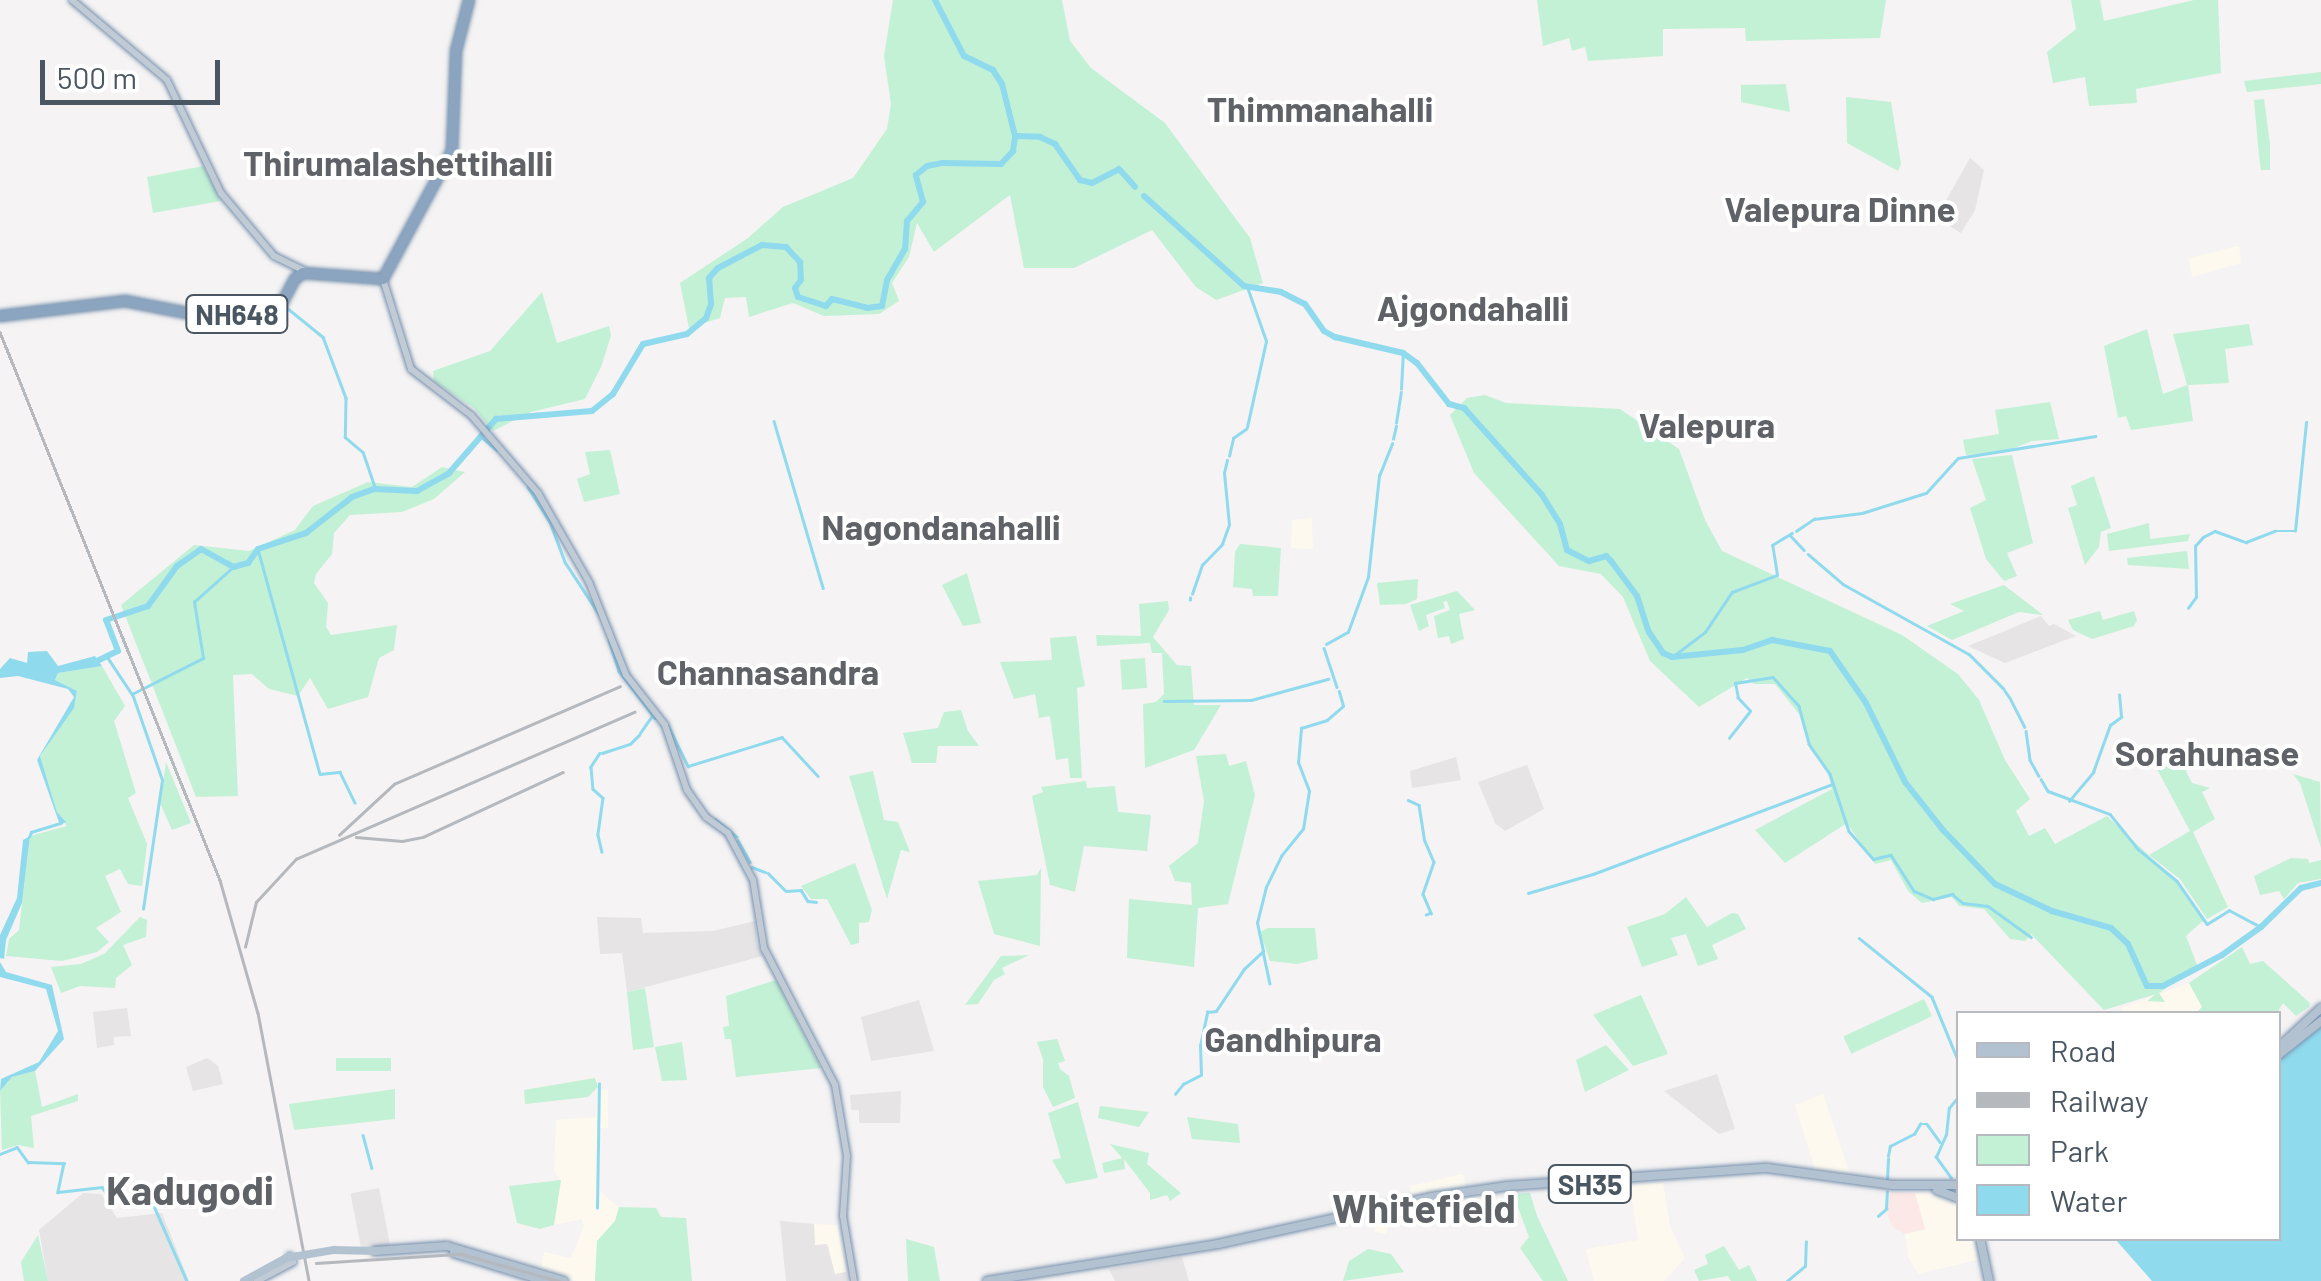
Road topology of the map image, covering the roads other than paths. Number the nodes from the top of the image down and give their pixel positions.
1 (72, 0) edge
2 (469, 0) edge
3 (294, 266) junction
4 (308, 272) junction
5 (294, 279) junction
6 (383, 279) junction
7 (0, 316) edge
8 (645, 699) junction
9 (695, 805) junction
10 (2320, 1014) edge
11 (2281, 1048) edge
12 (1762, 1170) junction
13 (1956, 1191) edge
14 (1956, 1191) edge
15 (1467, 1192) junction
16 (1980, 1241) edge
17 (527, 1273) junction
18 (244, 1281) edge
19 (257, 1281) edge
20 (545, 1281) edge
21 (564, 1281) edge
22 (852, 1281) edge
23 (987, 1281) edge
24 (1002, 1281) edge
25 (1987, 1281) edge

1 - 3 main road
2 - 6 highway
3 - 4 main road
3 - 5 main road
4 - 5 highway, NH648
4 - 6 highway, NH648
5 - 7 highway, NH648
6 - 8 main road
8 - 9 main road
8 - 9 main road
9 - 22 main road
10 - 11 main road
12 - 13 main road, SH35
12 - 14 main road, SH35
12 - 15 main road, SH35
15 - 23 main road, SH35
15 - 24 main road, SH35
16 - 25 main road
17 - 18 main road, bridge
17 - 20 main road
17 - 21 main road
18 - 19 main road

